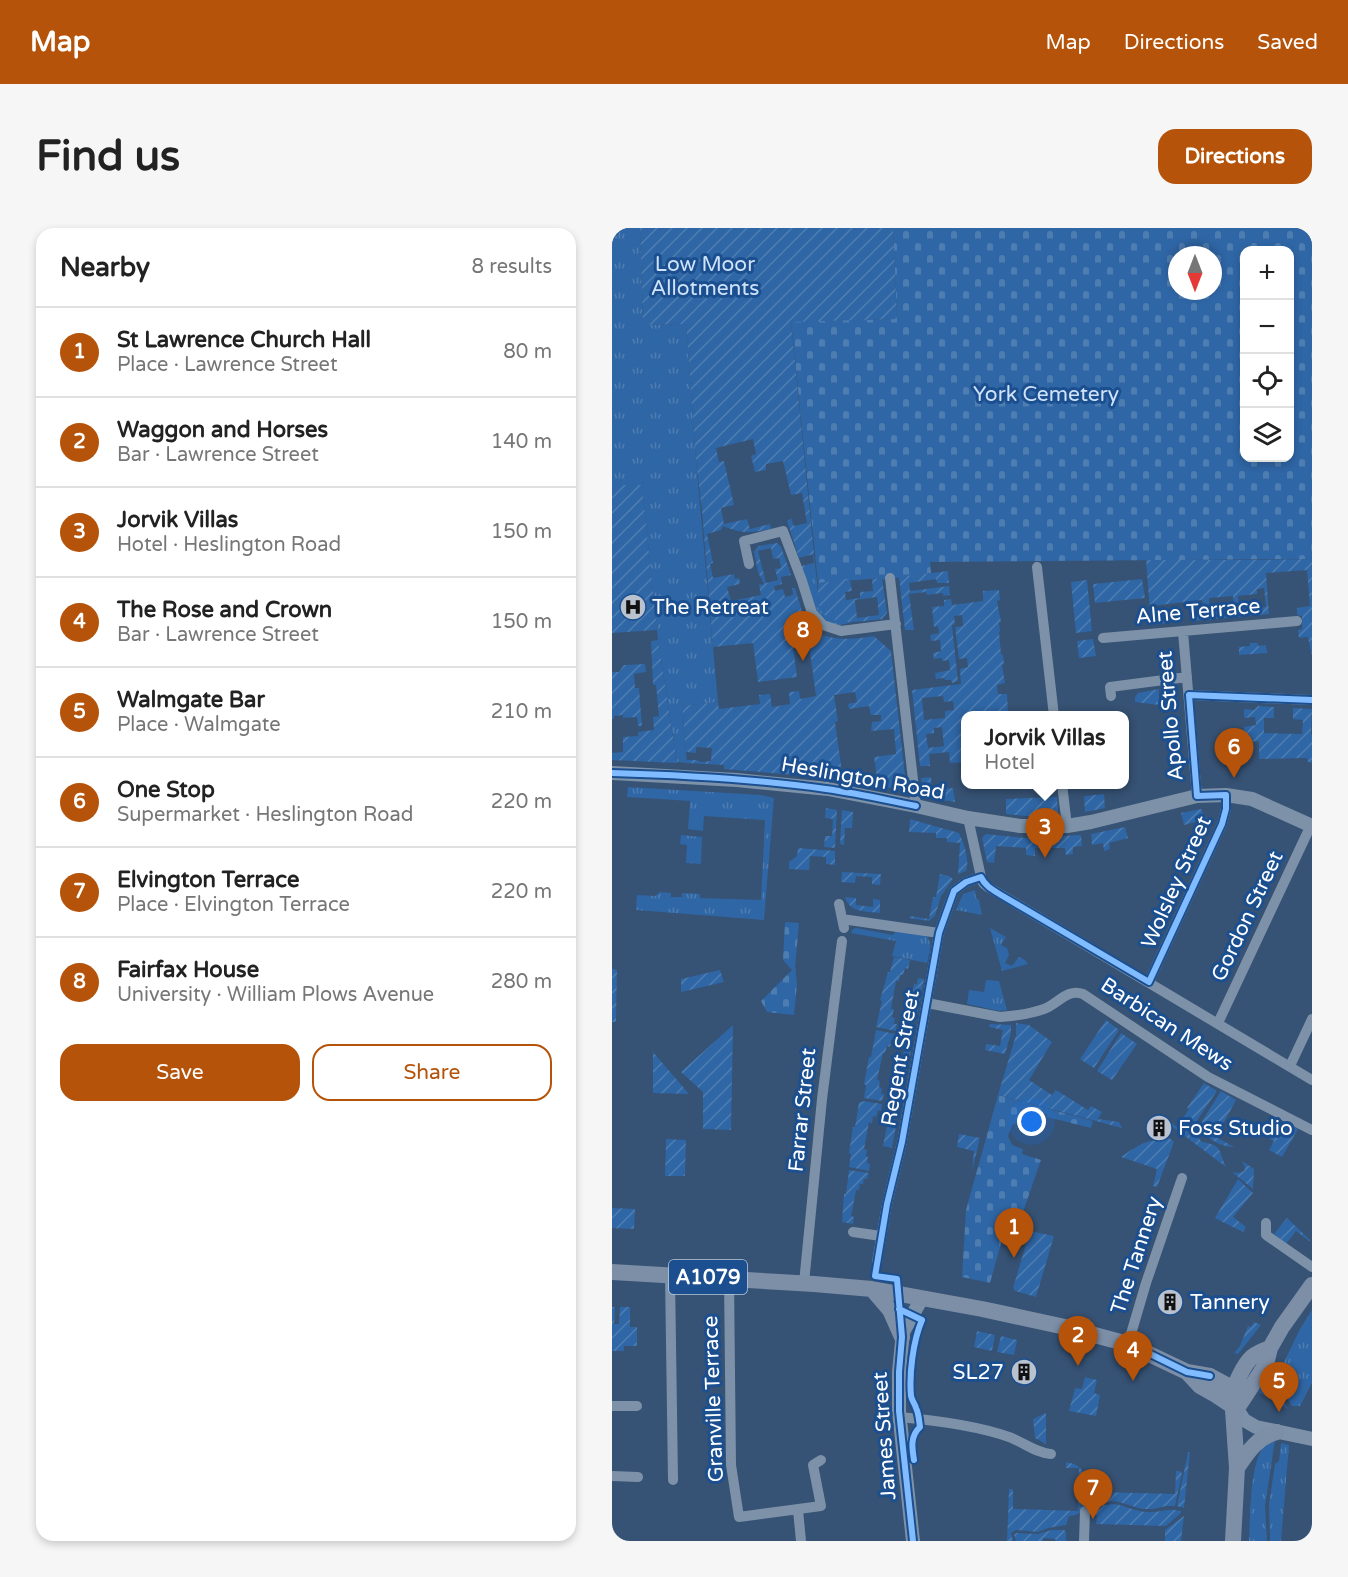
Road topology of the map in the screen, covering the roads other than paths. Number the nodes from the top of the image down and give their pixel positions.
1 (749, 564) dead end
2 (1037, 567) dead end
3 (890, 578) dead end
4 (1297, 621) dead end
5 (896, 624) junction
6 (1183, 632) junction
7 (1103, 638) dead end
8 (1186, 677) junction
9 (1189, 695) junction
10 (1112, 696) dead end
11 (1312, 700) edge
12 (1053, 711) edge
13 (612, 773) edge
14 (1063, 789) edge
15 (1226, 795) junction
16 (1197, 796) junction
17 (916, 806) junction
18 (968, 818) junction
19 (1311, 825) edge
20 (1067, 826) junction
21 (981, 877) junction
22 (839, 904) dead end
23 (939, 933) junction
24 (842, 941) dead end
25 (1149, 982) junction
26 (927, 1003) junction
27 (1312, 1019) edge
28 (1218, 1023) junction
29 (1290, 1066) junction
30 (1312, 1080) edge
31 (1312, 1130) edge
32 (1182, 1178) dead end
33 (1266, 1223) dead end
34 (853, 1232) dead end
35 (881, 1236) junction
36 (877, 1262) dead end
37 (1312, 1267) edge
38 (612, 1272) edge
39 (670, 1275) junction
40 (729, 1278) junction
41 (804, 1283) junction
42 (1312, 1285) edge
43 (873, 1289) junction
44 (922, 1298) junction
45 (902, 1337) junction
46 (1128, 1344) junction
47 (1236, 1402) junction
48 (612, 1406) edge
49 (637, 1407) dead end
50 (899, 1417) junction
51 (1277, 1432) junction
52 (1312, 1439) edge
53 (1051, 1454) dead end
54 (821, 1460) dead end
55 (1237, 1468) junction
56 (612, 1476) edge
57 (638, 1477) dead end
58 (673, 1480) dead end
59 (798, 1510) junction
60 (1085, 1511) dead end
61 (801, 1541) edge
62 (913, 1541) edge
63 (1084, 1541) edge
64 (1233, 1541) edge

1 - 5 street
2 - 12 street
3 - 5 street
4 - 6 street, Alne Terrace
5 - 17 street
6 - 7 street, Alne Terrace
6 - 8 street, Apollo Street
8 - 9 street, Apollo Street
8 - 10 street
9 - 11 street
9 - 16 street, Apollo Street
13 - 17 street, Heslington Road
14 - 20 street
15 - 16 street, Heslington Road
15 - 19 street, Heslington Road
15 - 25 street, Wolsley Street
16 - 20 street, Heslington Road
17 - 18 street, Heslington Road
18 - 20 street, Heslington Road
18 - 21 street
19 - 28 street, Gordon Street
21 - 23 street, Regent Street
21 - 25 street
22 - 23 street
23 - 26 street, Regent Street
24 - 41 street, Farrar Street
25 - 28 street
26 - 31 street, Barbican Mews
26 - 35 street, Regent Street
27 - 29 street
28 - 29 street
29 - 30 street
32 - 46 street, The Tannery
33 - 37 street
34 - 35 street
35 - 36 street, Regent Street
38 - 39 main road, A1079
39 - 40 main road, A1079
39 - 58 street
40 - 41 main road, A1079
40 - 59 street, Granville Terrace
41 - 43 main road, A1079
42 - 47 main road
43 - 44 main road, A1079
43 - 45 main road
44 - 45 street, James Street
44 - 46 main road, A1079
45 - 50 street, James Street
46 - 47 main road, A1079
47 - 51 street
47 - 55 main road
48 - 49 street
50 - 53 street
50 - 62 street, James Street
51 - 52 street
51 - 55 main road
54 - 59 street
55 - 64 main road
56 - 57 street
59 - 61 street
60 - 63 street

